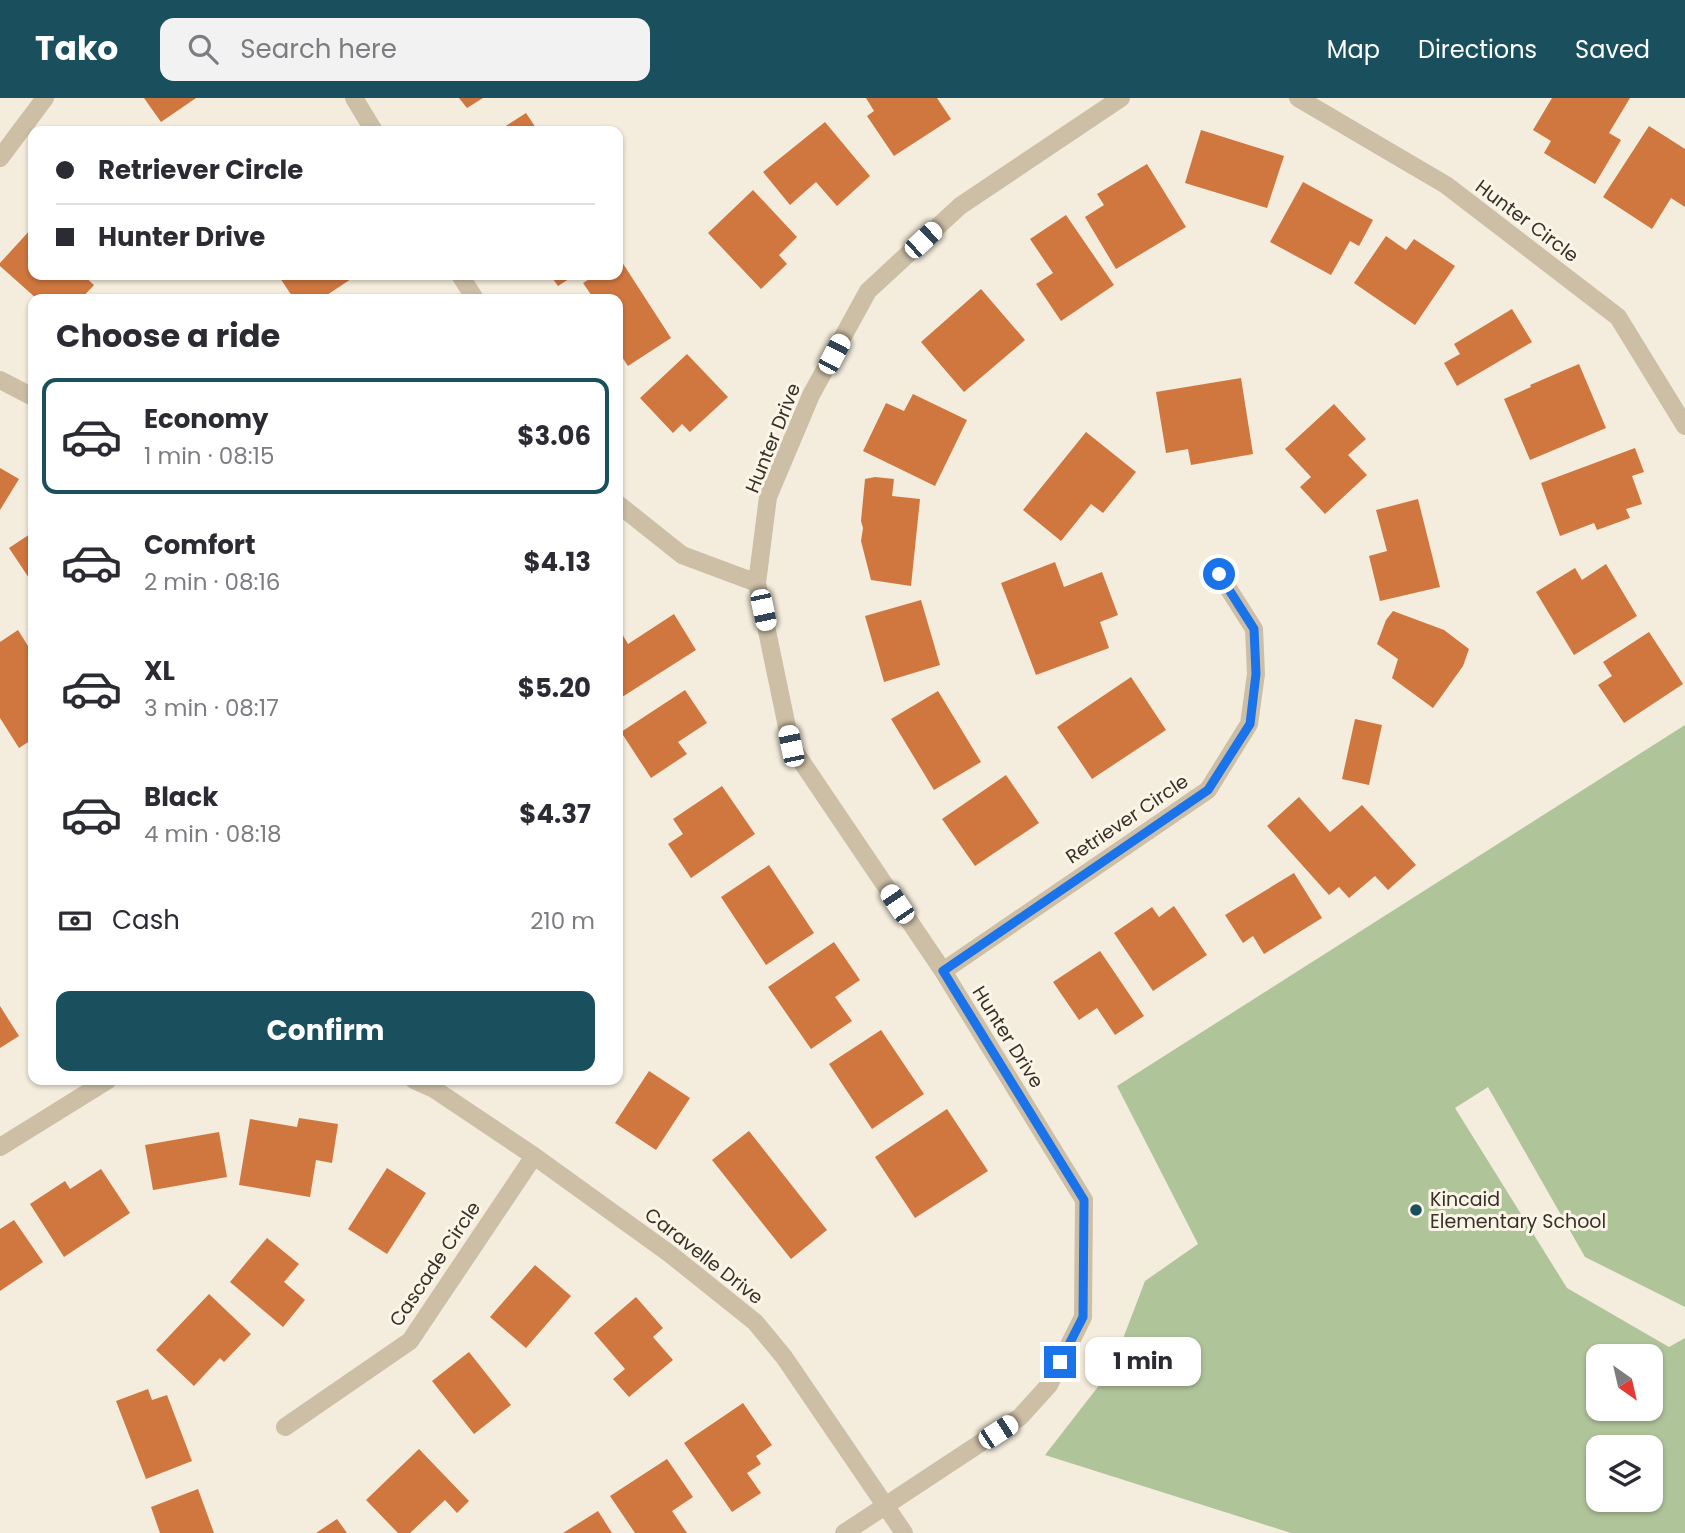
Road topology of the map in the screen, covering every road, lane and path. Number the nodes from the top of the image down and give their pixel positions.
1 (45, 98) edge
2 (354, 98) edge
3 (1121, 98) edge
4 (1298, 98) edge
5 (371, 126) edge
6 (0, 158) edge
7 (0, 380) edge
8 (28, 394) edge
9 (1685, 426) edge
10 (623, 508) edge
11 (1219, 574) dead end
12 (757, 583) junction
13 (943, 971) junction
14 (100, 1085) edge
15 (425, 1085) edge
16 (0, 1147) edge
17 (534, 1156) junction
18 (285, 1427) dead end
19 (885, 1505) junction
20 (844, 1533) edge
21 (904, 1533) edge

1 - 6 street
2 - 5 street
3 - 12 street, Hunter Drive
4 - 9 street, Hunter Circle
7 - 8 street
10 - 12 street
11 - 13 street, Retriever Circle
12 - 13 street, Hunter Drive
13 - 19 street, Hunter Drive
14 - 16 street
15 - 17 street, Caravelle Drive
17 - 18 street, Cascade Circle
17 - 19 street, Caravelle Drive
19 - 20 street, Hunter Drive
19 - 21 street, Caravelle Drive

